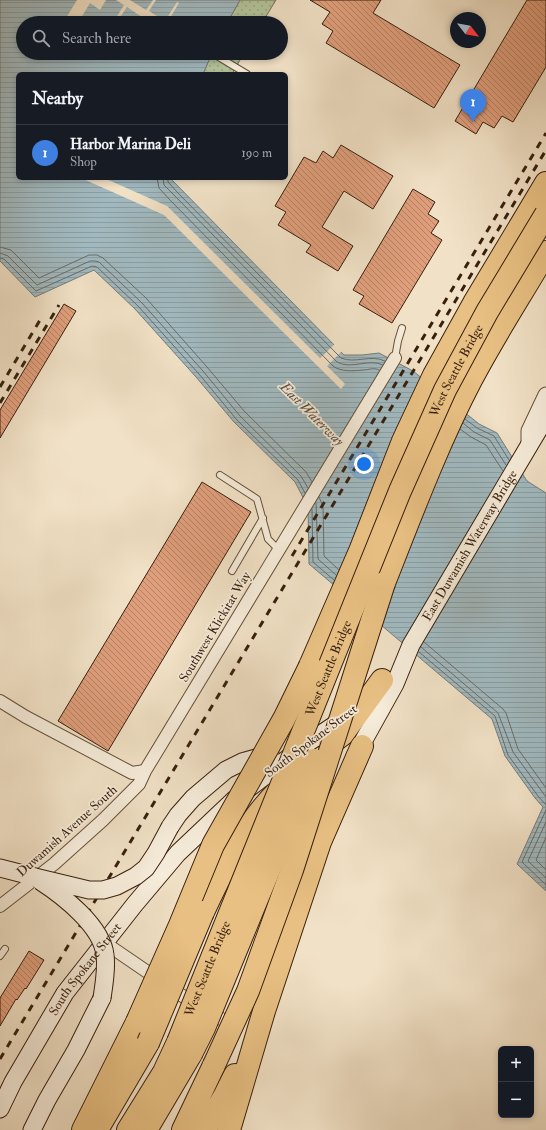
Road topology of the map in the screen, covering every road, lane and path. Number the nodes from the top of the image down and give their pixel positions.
1 (223, 60) edge
2 (243, 72) edge
3 (546, 183) edge
4 (546, 214) edge
5 (546, 252) edge
6 (402, 328) dead end
7 (395, 358) joint
8 (546, 395) edge
9 (546, 417) edge
10 (546, 430) edge
11 (529, 446) junction
12 (220, 475) dead end
13 (262, 518) junction
14 (278, 550) junction
15 (232, 571) dead end
16 (384, 583) junction
17 (411, 645) junction
18 (382, 680) junction
19 (0, 701) edge
20 (309, 742) junction
21 (362, 746) junction
22 (145, 771) junction
23 (0, 868) edge
24 (35, 877) junction
25 (0, 906) edge
26 (104, 943) junction
27 (5, 949) dead end
28 (0, 956) edge
29 (223, 1020) junction
30 (148, 1043) junction
31 (249, 1054) junction
32 (0, 1109) edge
33 (32, 1130) edge
34 (83, 1130) edge
35 (97, 1130) edge
36 (112, 1130) edge
37 (128, 1130) edge
38 (146, 1130) edge
39 (172, 1130) edge
40 (183, 1130) edge
41 (205, 1130) edge
42 (229, 1130) edge

1 - 2 lane
3 - 34 highway, bridge
4 - 37 highway, West Seattle Bridge, bridge
5 - 16 highway, West Seattle Bridge
6 - 7 lane
7 - 14 street, Southwest Klickitat Way
8 - 11 street
9 - 11 main road, East Duwamish Waterway Bridge
10 - 11 street
11 - 17 main road, East Duwamish Waterway Bridge
12 - 13 lane
13 - 14 lane
13 - 15 lane
14 - 22 street, Southwest Klickitat Way
16 - 38 highway, West Seattle Bridge, bridge
16 - 40 highway, bridge
17 - 18 main road, South Spokane Street
17 - 21 main road, South Spokane Street
18 - 20 main road, South Spokane Street
18 - 30 highway, bridge
19 - 22 street
20 - 24 main road, bridge
20 - 26 main road, South Spokane Street
21 - 29 main road, South Spokane Street
21 - 31 highway
22 - 25 street, Duwamish Avenue South
23 - 24 main road
24 - 33 main road, bridge
26 - 29 street
26 - 32 main road, South Spokane Street
27 - 28 lane
29 - 39 main road, South Spokane Street
30 - 35 highway
30 - 36 highway
31 - 41 highway
31 - 42 highway

